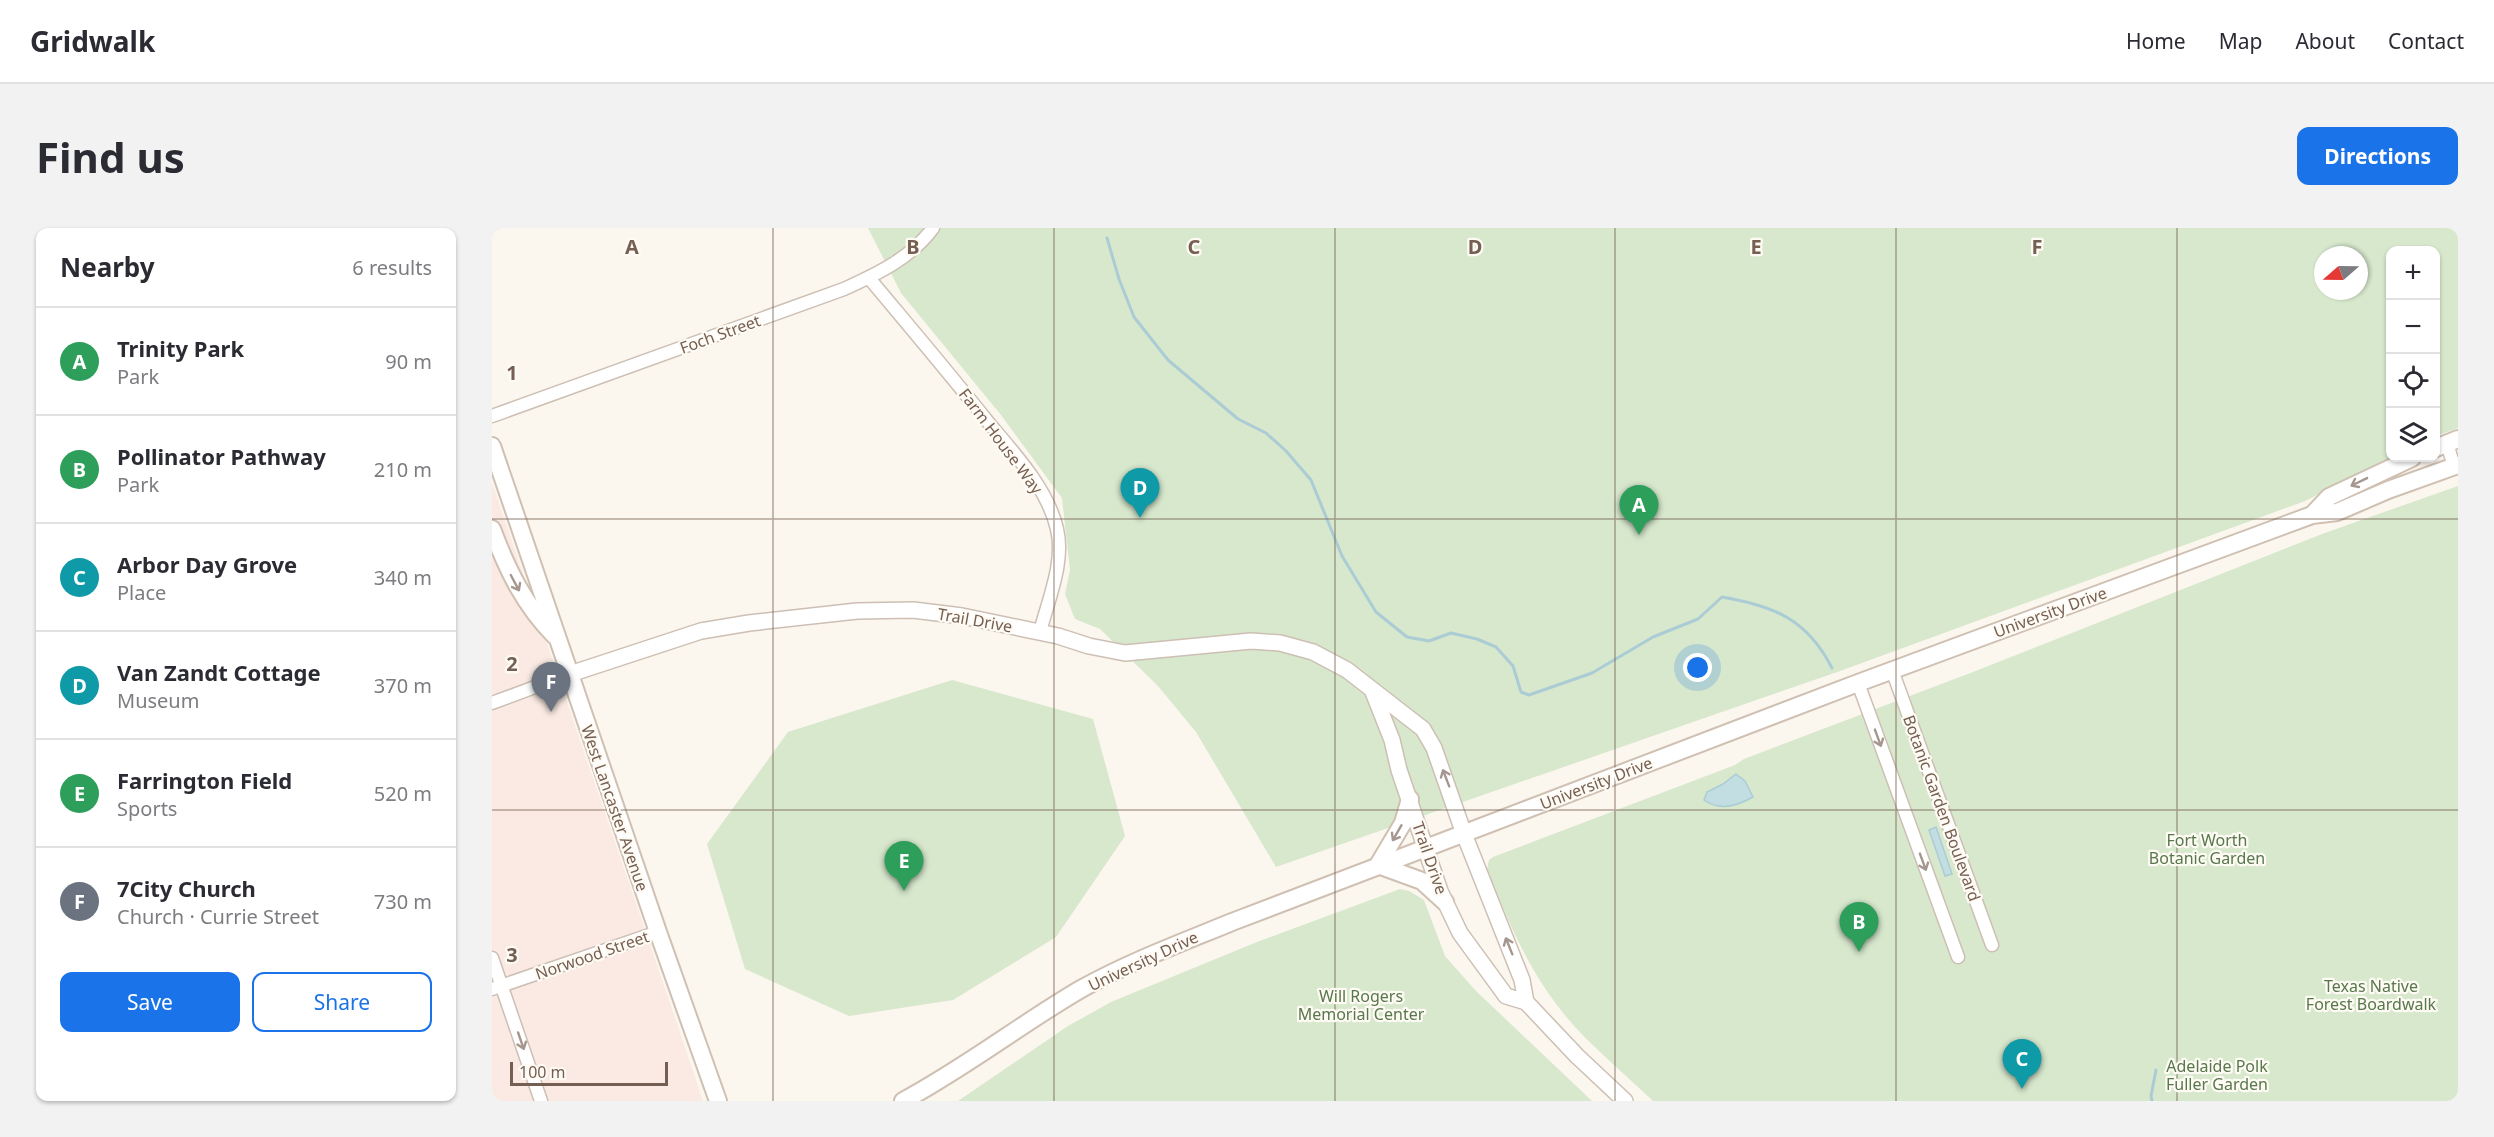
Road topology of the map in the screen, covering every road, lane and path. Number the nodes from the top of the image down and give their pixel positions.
1 (933, 228) edge
2 (869, 278) junction
3 (492, 416) edge
4 (2447, 443) edge
5 (492, 446) edge
6 (2403, 462) edge
7 (2456, 466) edge
8 (2312, 515) junction
9 (492, 529) edge
10 (1040, 632) junction
11 (558, 638) junction
12 (1892, 670) junction
13 (570, 674) junction
14 (1858, 683) junction
15 (1371, 689) junction
16 (492, 703) edge
17 (1410, 799) junction
18 (1464, 834) junction
19 (1426, 848) junction
20 (1378, 865) junction
21 (1445, 902) junction
22 (658, 932) junction
23 (1992, 945) dead end
24 (1958, 957) dead end
25 (492, 958) edge
26 (497, 988) edge
27 (1526, 1002) junction
28 (541, 1101) edge
29 (718, 1101) edge
30 (903, 1101) edge
31 (1625, 1101) edge

1 - 2 street, Foch Street
2 - 3 street, Foch Street
2 - 10 street, Farm House Way
4 - 7 street
5 - 11 main road, West Lancaster Avenue
6 -> 8 main road, University Drive
7 - 8 main road, University Drive
8 - 12 main road, University Drive
9 -> 11 main road
10 - 13 street, Trail Drive
10 - 15 street, Trail Drive
11 - 13 main road, West Lancaster Avenue
12 - 14 main road, University Drive
12 - 23 street, Botanic Garden Boulevard
13 - 16 street
13 - 22 main road, West Lancaster Avenue
14 - 18 main road, University Drive
14 -> 24 street
15 - 17 street, Trail Drive
18 -> 15 street, Trail Drive
17 - 19 street, Trail Drive
17 -> 20 main road
18 - 19 main road, University Drive
27 -> 18 street, Trail Drive
19 - 20 main road, University Drive
19 - 21 street, Trail Drive
20 - 21 main road
20 - 30 main road, University Drive
21 - 27 street, Trail Drive
22 - 26 street, Norwood Street
22 - 29 main road, West Lancaster Avenue
25 - 26 street
26 -> 28 street
27 - 31 street, Trail Drive

